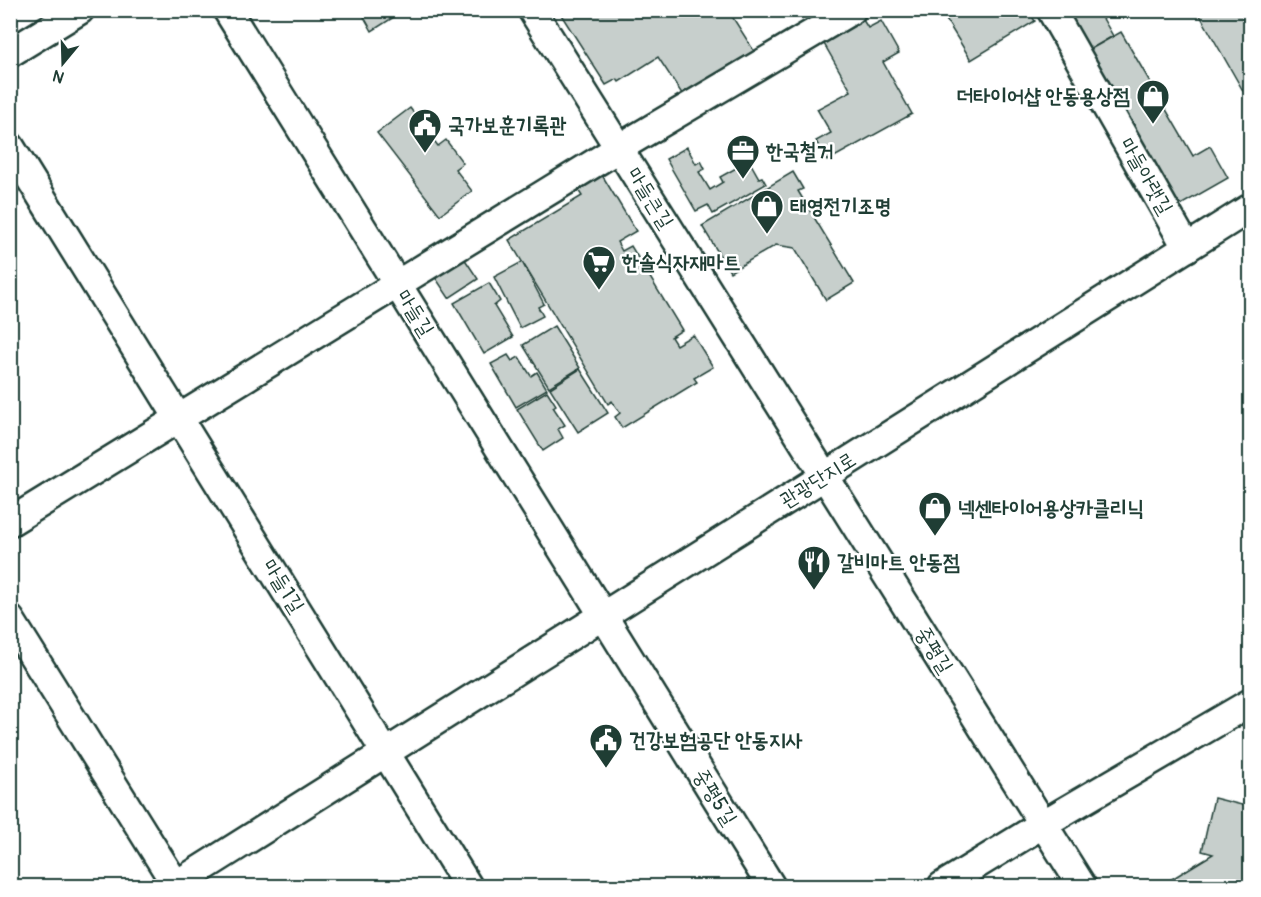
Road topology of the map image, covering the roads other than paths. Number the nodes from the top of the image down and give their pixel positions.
1 (80, 10) edge
2 (227, 10) edge
3 (532, 10) edge
4 (852, 10) edge
5 (1051, 10) edge
6 (10, 53) edge
7 (10, 146) edge
8 (619, 148) junction
9 (1251, 208) edge
10 (1187, 248) junction
11 (397, 285) junction
12 (179, 419) junction
13 (825, 476) junction
14 (10, 522) edge
15 (603, 616) junction
16 (10, 619) edge
17 (1251, 704) edge
18 (386, 753) junction
19 (1043, 824) junction
20 (175, 886) edge
21 (468, 886) edge
22 (771, 886) edge
23 (942, 886) edge
24 (1082, 886) edge

1 - 6 street
2 - 11 street, 마들길
3 - 8 street, 마들큰길
4 - 8 street
5 - 10 street, 마들아랫길
7 - 12 street, 마들1길
8 - 11 street
8 - 13 street, 마들큰길
9 - 10 street, 관광단지로
10 - 13 street, 관광단지로
11 - 12 street
11 - 15 street, 마들길
12 - 14 street
12 - 18 street, 마들1길
13 - 15 street, 관광단지로
13 - 19 street, 중평길
15 - 18 street, 관광단지로
15 - 22 street, 중평5길
16 - 20 street
17 - 19 street
18 - 20 street, 관광단지로
18 - 21 street, 마들1길
19 - 23 street
19 - 24 street, 중평길

